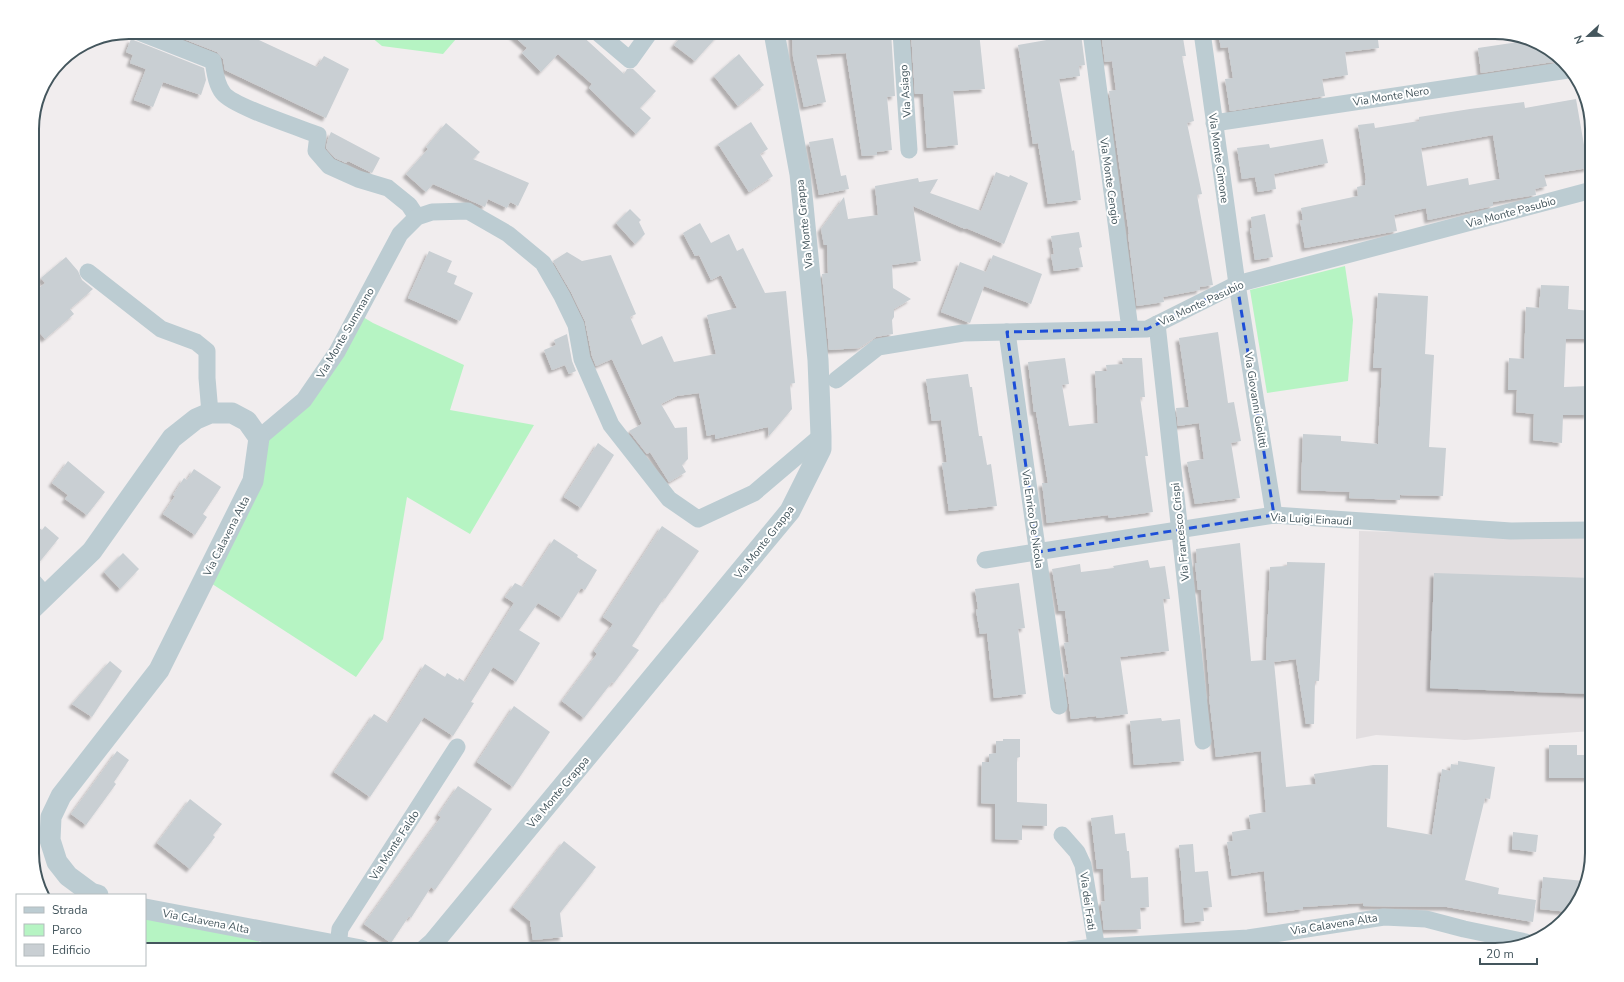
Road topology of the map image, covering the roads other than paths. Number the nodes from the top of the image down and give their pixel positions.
1 (157, 39) edge
2 (605, 39) edge
3 (645, 39) edge
4 (775, 39) edge
5 (901, 39) edge
6 (1092, 39) edge
7 (1203, 39) edge
8 (1564, 71) edge
9 (1214, 123) junction
10 (909, 150) dead end
11 (1585, 192) edge
12 (417, 217) junction
13 (88, 272) dead end
14 (1238, 284) junction
15 (1157, 324) junction
16 (1130, 329) junction
17 (1007, 332) junction
18 (836, 380) dead end
19 (210, 413) junction
20 (821, 436) junction
21 (259, 438) junction
22 (1274, 515) junction
23 (1180, 530) junction
24 (1585, 530) edge
25 (1038, 552) junction
26 (985, 560) dead end
27 (39, 602) edge
28 (1059, 706) dead end
29 (1203, 741) dead end
30 (457, 747) dead end
31 (1062, 835) dead end
32 (94, 894) edge
33 (146, 909) edge
34 (1517, 940) edge
35 (322, 943) edge
36 (338, 943) edge
37 (432, 943) edge
38 (1095, 943) edge
39 (1172, 943) edge

1 - 12 street
2 - 3 street
4 - 20 street, Via Monte Grappa
5 - 10 street, Via Asiago
6 - 16 street, Via Monte Cengio
7 - 9 street, Via Monte Cimone
8 - 9 street, Via Monte Nero
9 - 14 street, Via Monte Cimone
11 - 14 street, Via Monte Pasubio
12 - 20 street
12 - 21 street, Via Monte Summano
13 - 19 street
14 - 15 street, Via Monte Pasubio
14 - 22 street, Via Giovanni Giolitti
15 - 16 street, Via Monte Pasubio
15 - 23 street, Via Francesco Crispi
16 - 17 street, Via Monte Pasubio
17 - 18 street, Via Monte Pasubio
17 - 25 street, Via Enrico De Nicola
19 - 21 street
19 - 27 street
20 - 37 street, Via Monte Grappa
21 - 32 street, Via Calavena Alta
22 - 23 street, Via Luigi Einaudi
22 - 24 street, Via Luigi Einaudi
23 - 25 street, Via Luigi Einaudi
23 - 29 street, Via Francesco Crispi
25 - 26 street, Via Luigi Einaudi
25 - 28 street, Via Enrico De Nicola
30 - 36 street, Via Monte Faldo
31 - 38 street, Via dei Frati
33 - 35 street, Via Calavena Alta
34 - 39 street, Via Calavena Alta

